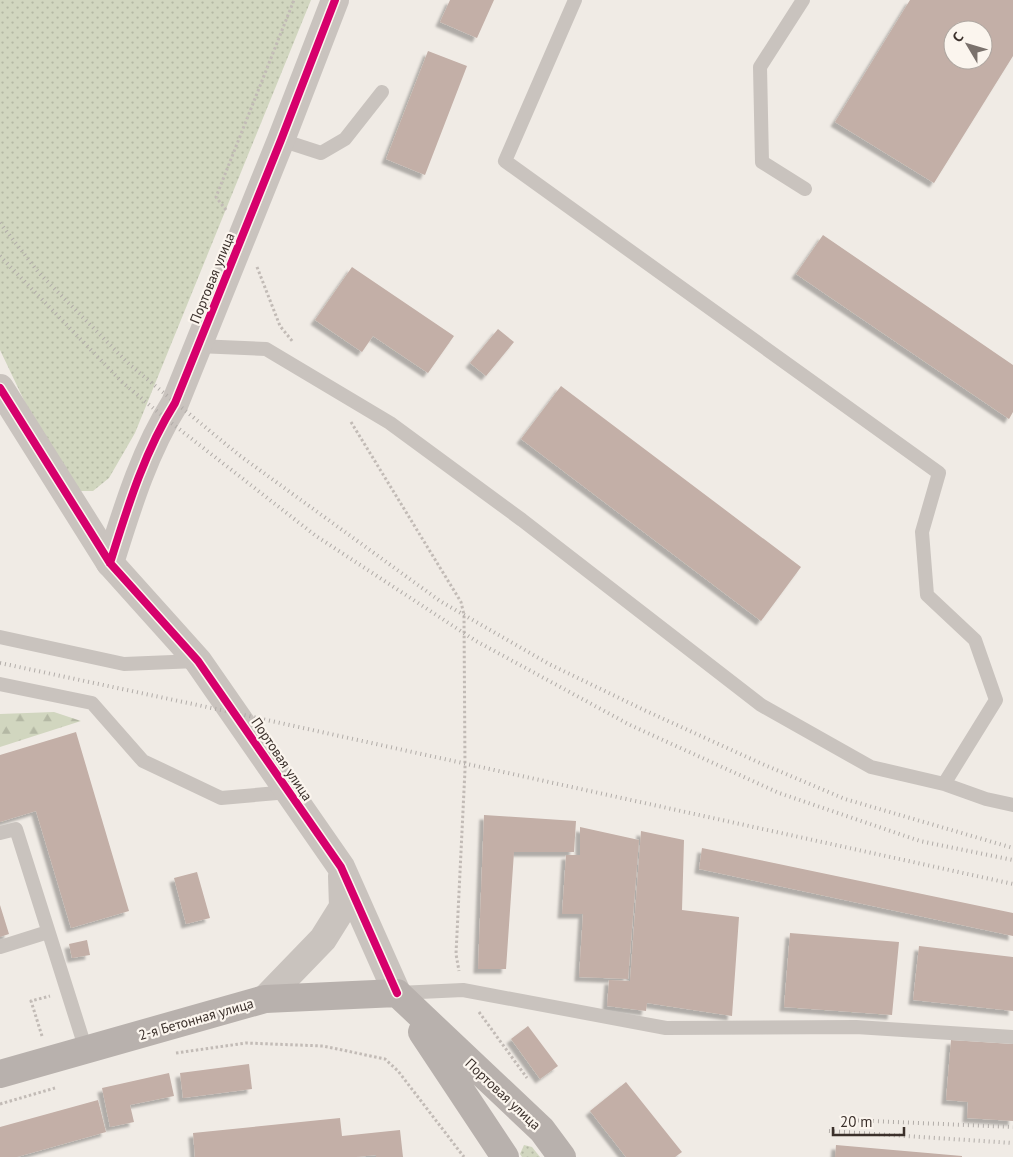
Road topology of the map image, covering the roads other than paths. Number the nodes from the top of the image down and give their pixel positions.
1 (335, 0) edge
2 (575, 0) edge
3 (804, 0) edge
4 (382, 92) dead end
5 (281, 140) junction
6 (805, 189) dead end
7 (197, 346) junction
8 (0, 388) edge
9 (110, 563) junction
10 (0, 637) edge
11 (198, 661) junction
12 (0, 684) edge
13 (944, 784) junction
14 (289, 792) junction
15 (1013, 805) edge
16 (0, 833) edge
17 (341, 867) junction
18 (48, 932) junction
19 (0, 947) edge
20 (397, 994) junction
21 (266, 999) junction
22 (1013, 1037) edge
23 (86, 1050) junction
24 (0, 1074) edge
25 (542, 1130) junction
26 (506, 1157) edge
27 (562, 1157) edge

1 - 5 street, Портовая улица
2 - 13 lane
3 - 6 lane
4 - 5 lane
5 - 7 street, Портовая улица
7 - 9 street, Портовая улица
7 - 13 lane
8 - 9 street, Портовая улица
9 - 11 street, Портовая улица
10 - 11 lane
11 - 14 street, Портовая улица
12 - 14 lane
13 - 15 lane
14 - 17 street, Портовая улица
16 - 18 lane
17 - 20 street, Портовая улица
17 - 21 street
18 - 19 lane
18 - 23 lane
20 - 21 main road, 2-я Бетонная улица
20 - 22 lane
20 - 25 main road, Портовая улица
20 - 26 main road, Портовая улица
21 - 23 main road, 2-я Бетонная улица
23 - 24 main road, 2-я Бетонная улица
25 - 26 main road
25 - 27 main road, Портовая улица

